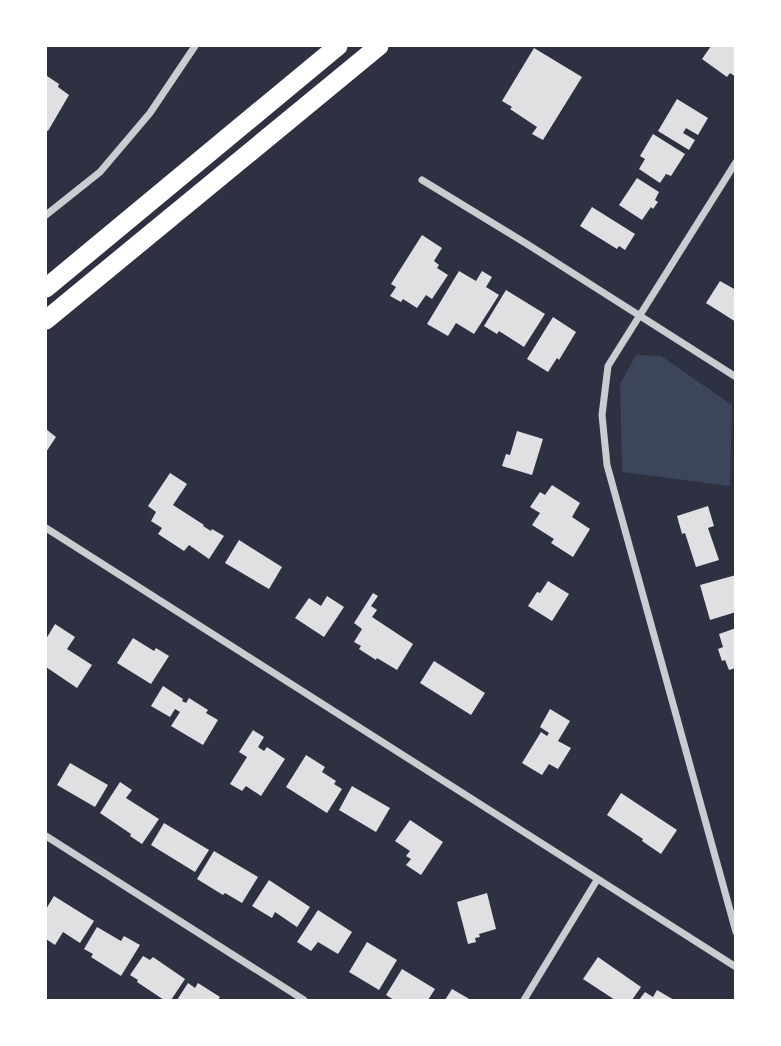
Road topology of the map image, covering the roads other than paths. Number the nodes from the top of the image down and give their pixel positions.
1 (195, 46) edge
2 (338, 46) edge
3 (379, 46) edge
4 (736, 162) edge
5 (422, 180) dead end
6 (46, 215) edge
7 (46, 288) edge
8 (639, 316) junction
9 (46, 320) edge
10 (736, 377) edge
11 (46, 528) edge
12 (46, 835) edge
13 (597, 880) junction
14 (736, 932) edge
15 (736, 967) edge
16 (304, 1000) edge
17 (524, 1000) edge

1 - 6 street
2 - 7 highway
3 - 9 highway
4 - 8 street
5 - 8 street
8 - 10 street
8 - 14 street
11 - 13 street
12 - 16 street
13 - 15 street
13 - 17 street

